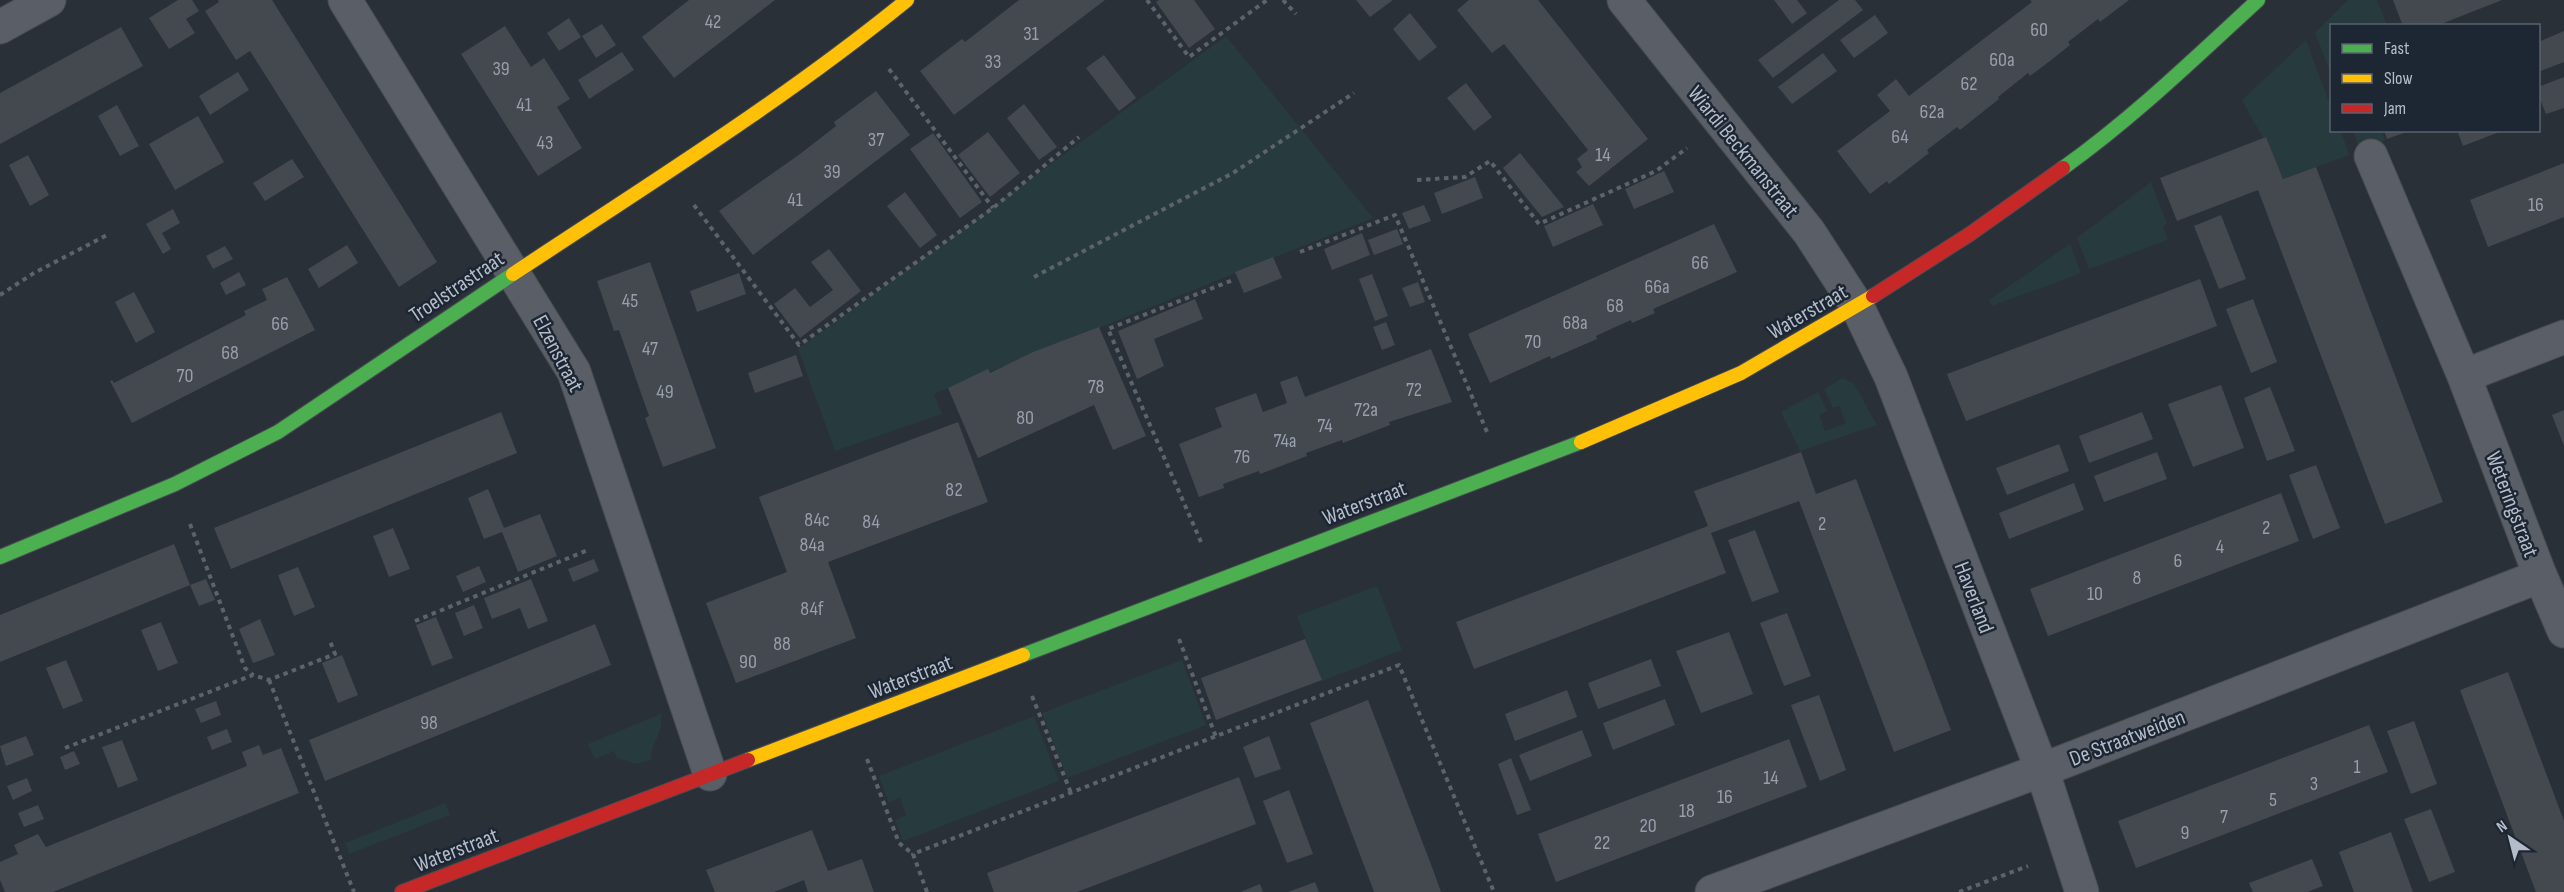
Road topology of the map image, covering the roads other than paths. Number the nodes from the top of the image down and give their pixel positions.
1 (49, 0) edge
2 (345, 0) edge
3 (908, 0) edge
4 (1624, 0) edge
5 (2258, 0) edge
6 (0, 27) edge
7 (2371, 156) dead end
8 (514, 273) junction
9 (1857, 306) junction
10 (2564, 337) edge
11 (2464, 376) junction
12 (0, 557) edge
13 (2540, 576) junction
14 (2564, 631) edge
15 (2042, 770) junction
16 (710, 774) junction
17 (402, 892) edge
18 (1712, 892) edge
19 (2082, 892) edge

1 - 6 street
2 - 8 street, Elzenstraat
3 - 8 street, Troelstrastraat
4 - 9 street, Wiardi Beckmanstraat
5 - 9 street, Waterstraat
7 - 11 street, Weteringstraat
8 - 12 street, Troelstrastraat
8 - 16 street, Elzenstraat
9 - 15 street, Haverland
9 - 16 street, Waterstraat
10 - 11 street
11 - 13 street, Weteringstraat
13 - 14 street, Weteringstraat
13 - 15 street, De Straatweiden
15 - 18 street, De Straatweiden
15 - 19 street, Haverland
16 - 17 street, Waterstraat

